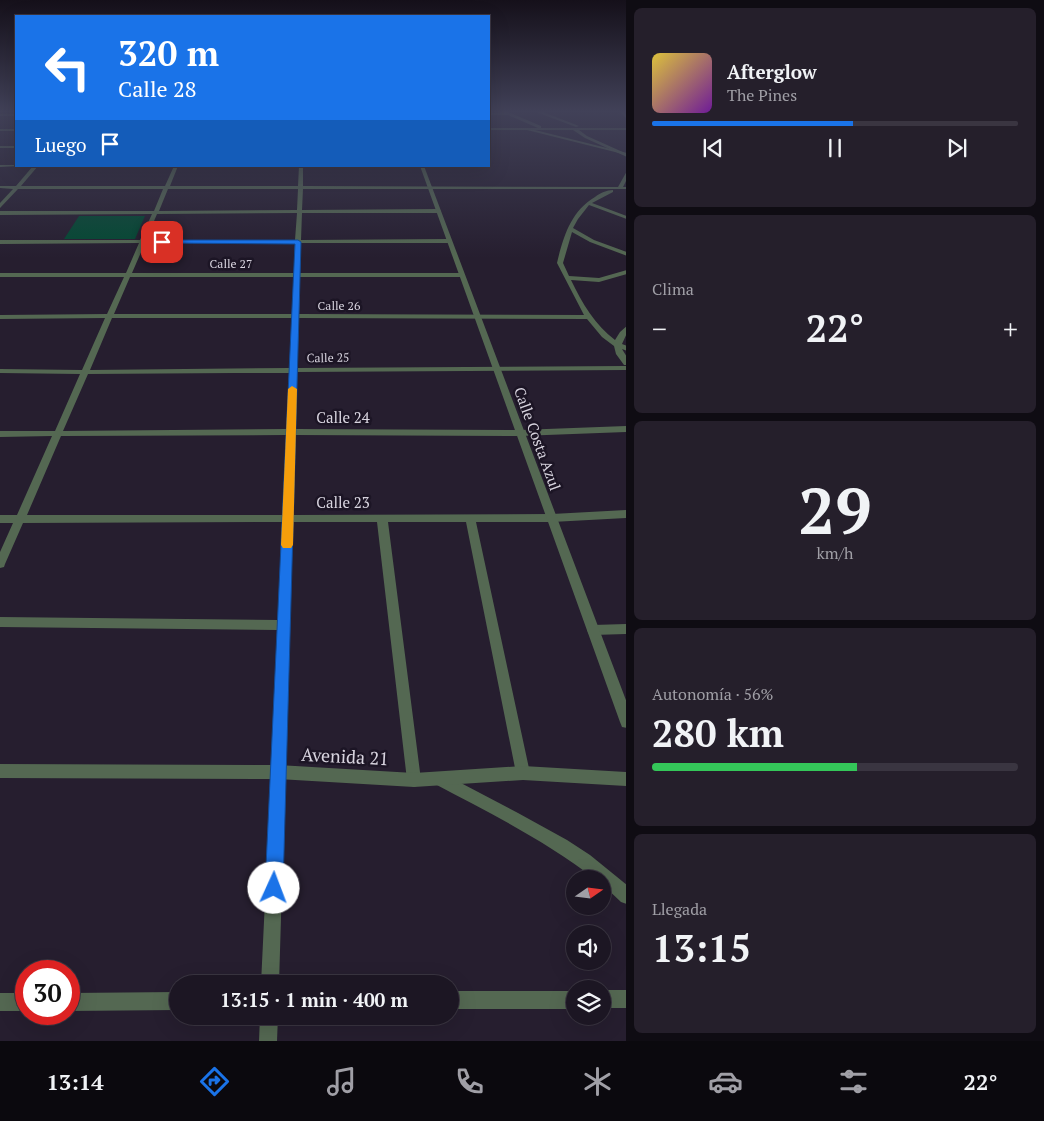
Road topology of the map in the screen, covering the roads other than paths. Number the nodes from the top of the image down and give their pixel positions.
1 (0, 166) edge
2 (15, 166) edge
3 (35, 167) edge
4 (176, 167) edge
5 (301, 167) edge
6 (422, 167) edge
7 (626, 172) edge
8 (0, 187) edge
9 (18, 187) junction
10 (167, 187) junction
11 (300, 187) junction
12 (430, 187) junction
13 (620, 188) junction
14 (626, 190) edge
15 (588, 203) junction
16 (0, 206) edge
17 (438, 211) junction
18 (156, 212) junction
19 (299, 212) junction
20 (0, 213) edge
21 (626, 218) edge
22 (571, 229) junction
23 (143, 241) junction
24 (449, 241) junction
25 (0, 242) edge
26 (298, 242) junction
27 (626, 254) edge
28 (626, 272) edge
29 (0, 275) edge
30 (128, 275) junction
31 (297, 275) junction
32 (462, 275) junction
33 (567, 278) junction
34 (110, 316) junction
35 (0, 317) edge
36 (295, 317) junction
37 (478, 317) junction
38 (588, 318) junction
39 (626, 328) edge
40 (616, 346) junction
41 (626, 349) edge
42 (626, 363) edge
43 (495, 366) junction
44 (626, 368) edge
45 (293, 370) junction
46 (0, 371) edge
47 (85, 372) junction
48 (626, 429) edge
49 (291, 432) junction
50 (520, 433) junction
51 (0, 434) edge
52 (57, 434) junction
53 (626, 514) edge
54 (288, 518) junction
55 (382, 518) junction
56 (470, 518) junction
57 (552, 518) junction
58 (0, 519) edge
59 (20, 519) junction
60 (0, 564) edge
61 (0, 622) edge
62 (284, 625) junction
63 (626, 629) edge
64 (592, 630) junction
65 (626, 722) edge
66 (0, 771) edge
67 (278, 772) junction
68 (523, 773) junction
69 (438, 778) junction
70 (626, 779) edge
71 (414, 780) junction
72 (626, 896) edge
73 (270, 975) edge
74 (611, 999) edge
75 (626, 999) edge
76 (459, 1000) edge
77 (566, 1000) edge
78 (0, 1002) edge
79 (15, 1002) edge
80 (80, 1002) edge
81 (169, 1002) edge
82 (269, 1025) edge
83 (268, 1041) edge

1 - 2 street
3 - 9 street
4 - 10 street
5 - 11 street
6 - 12 street, Calle Costa Azul
7 - 13 street
8 - 9 street
9 - 10 street
9 - 16 street
10 - 11 street
10 - 18 street
11 - 12 street
11 - 19 street
12 - 13 street
12 - 17 street, Calle Costa Azul
13 - 14 street
13 - 15 street
15 - 21 street
15 - 22 street
17 - 19 street
17 - 24 street, Calle Costa Azul
18 - 19 street
18 - 20 street
18 - 23 street
19 - 26 street
22 - 27 street
22 - 33 street
23 - 25 street
23 - 26 street
23 - 30 street
24 - 26 street
24 - 32 street, Calle Costa Azul
26 - 31 street
28 - 33 street
29 - 30 street, Calle 27
30 - 31 street, Calle 27
30 - 34 street
31 - 32 street, Calle 27
31 - 36 street
32 - 37 street, Calle Costa Azul
33 - 38 street
34 - 35 street, Calle 26
34 - 36 street, Calle 26
34 - 47 street
36 - 37 street, Calle 26
36 - 45 street
37 - 38 street, Calle 26
37 - 43 street, Calle Costa Azul
38 - 40 street
39 - 40 street
40 - 41 street
40 - 42 street
43 - 44 street, Calle 25
43 - 45 street, Calle 25
43 - 50 street, Calle Costa Azul
45 - 47 street, Calle 25
45 - 49 street
46 - 47 street, Calle 25
47 - 52 street
48 - 50 street, Calle 24
49 - 50 street, Calle 24
49 - 52 street, Calle 24
49 - 54 street
50 - 57 street, Calle Costa Azul
51 - 52 street, Calle 24
52 - 59 street
53 - 57 street, Calle 23
54 - 55 street, Calle 23
54 - 59 street, Calle 23
54 - 62 street
55 - 56 street, Calle 23
55 - 71 street
56 - 57 street, Calle 23
56 - 68 street
57 - 64 street, Calle Costa Azul
58 - 59 street, Calle 23
59 - 60 street
61 - 62 street
62 - 67 street
63 - 64 street
64 - 65 street, Calle Costa Azul
66 - 67 street, Avenida 21
67 - 71 street, Avenida 21
67 - 73 street
68 - 69 street, Avenida 21
68 - 70 street, Avenida 21
69 - 71 street, Avenida 21
69 - 72 street
74 - 75 street
76 - 77 street
78 - 79 street
80 - 81 street
82 - 83 street

